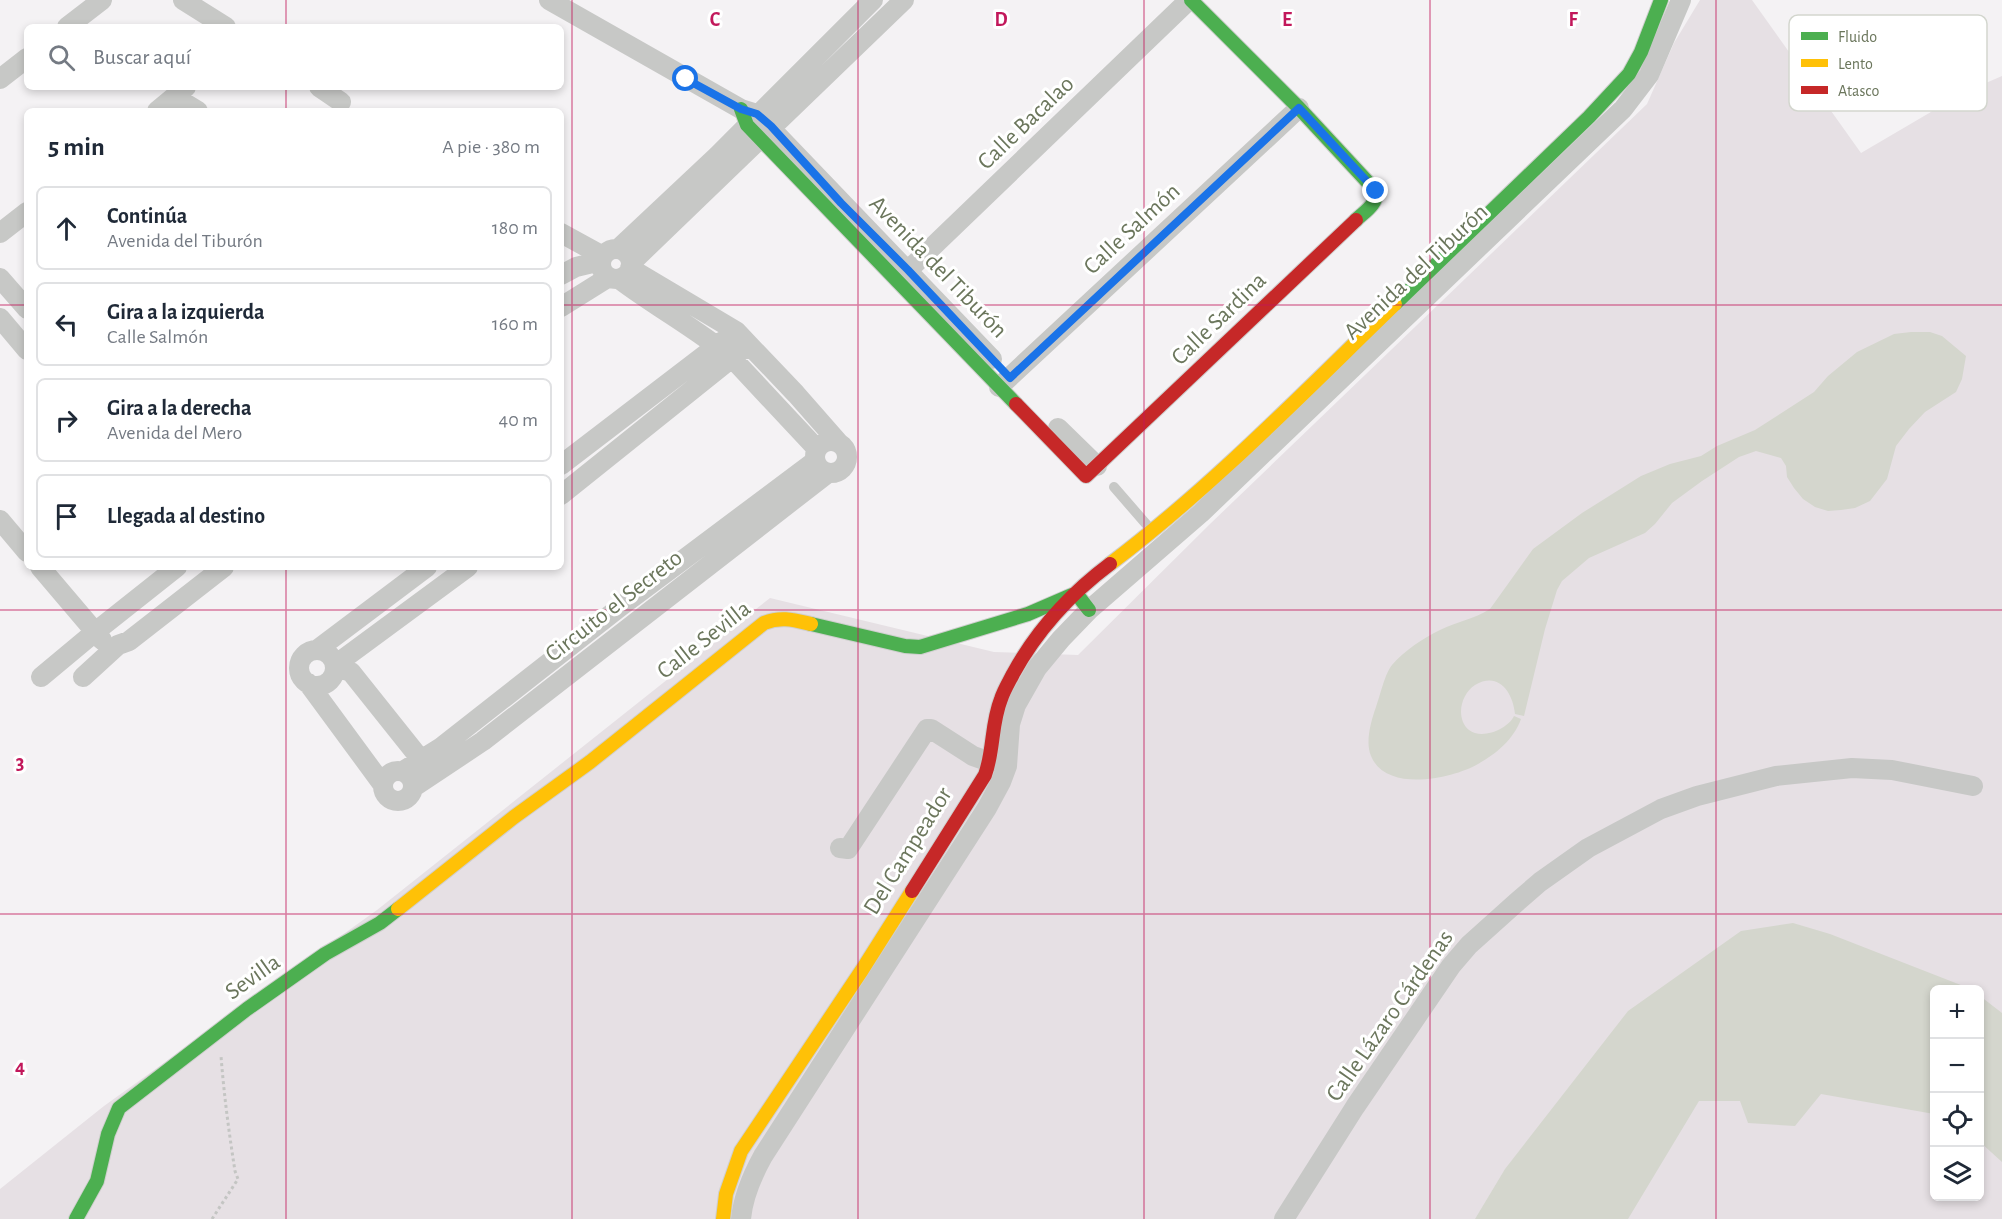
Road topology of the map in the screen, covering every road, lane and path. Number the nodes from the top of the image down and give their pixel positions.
1 (102, 0) edge
2 (183, 0) edge
3 (873, 0) edge
4 (904, 0) edge
5 (1190, 0) edge
6 (1660, 0) edge
7 (1681, 0) edge
8 (562, 3) edge
9 (72, 24) edge
10 (220, 24) edge
11 (24, 60) edge
12 (1, 77) edge
13 (323, 90) edge
14 (180, 92) edge
15 (341, 102) dead end
16 (161, 108) edge
17 (195, 108) edge
18 (1299, 108) junction
19 (755, 122) junction
20 (1544, 172) junction
21 (24, 214) edge
22 (0, 233) edge
23 (564, 235) edge
24 (616, 265) junction
25 (564, 273) edge
26 (902, 276) junction
27 (0, 278) edge
28 (564, 305) edge
29 (24, 306) edge
30 (0, 318) edge
31 (742, 337) junction
32 (24, 346) edge
33 (725, 352) junction
34 (1005, 382) junction
35 (839, 443) junction
36 (820, 461) junction
37 (564, 463) edge
38 (1092, 471) joint
39 (1114, 487) dead end
40 (564, 492) edge
41 (0, 520) edge
42 (1158, 538) junction
43 (24, 548) edge
44 (43, 570) edge
45 (173, 570) edge
46 (220, 570) edge
47 (423, 570) edge
48 (464, 570) edge
49 (1072, 595) junction
50 (620, 607) junction
51 (1089, 610) junction
52 (1034, 622) junction
53 (633, 623) junction
54 (95, 632) junction
55 (1061, 639) junction
56 (118, 645) junction
57 (318, 649) junction
58 (335, 666) junction
59 (41, 677) dead end
60 (83, 677) dead end
61 (308, 683) junction
62 (990, 762) junction
63 (417, 774) junction
64 (383, 785) junction
65 (1973, 786) dead end
66 (514, 817) joint
67 (840, 848) dead end
68 (919, 899) junction
69 (209, 1038) junction
70 (787, 1103) junction
71 (75, 1219) edge
72 (212, 1219) edge
73 (723, 1219) edge
74 (741, 1219) edge
75 (1284, 1219) edge

1 - 9 street
2 - 10 street
3 - 19 street
4 - 19 street
5 - 18 street
5 - 26 street, Calle Bacalao
6 - 20 street, Avenida del Tiburón
7 - 20 street, Avenida del Tiburón
8 - 19 street, Avenida del Tiburón
11 - 12 street
13 - 15 street
14 - 16 street
14 - 17 street
18 - 34 street, Calle Salmón
18 - 38 street, Calle Sardina
19 - 24 street
19 - 26 street, Avenida del Tiburón
20 - 42 street, Avenida del Tiburón
21 - 22 street
23 - 24 street
24 - 25 street
24 - 28 street
24 - 31 street
24 - 33 street
26 - 34 street, Avenida del Tiburón
27 - 29 street
30 - 32 street
31 - 33 street
31 - 35 street
33 - 36 street
33 - 37 street
33 - 40 street
34 - 38 street, Avenida del Tiburón
35 - 36 street
35 - 36 street
36 - 50 street, Circuito el Secreto
36 - 53 street, Circuito el Secreto
39 - 42 lane
41 - 43 street
42 - 49 street, Del Campeador
42 - 51 street, Del Campeador
44 - 54 street
45 - 54 street
46 - 56 street
47 - 57 street
48 - 58 street
49 - 51 street
49 - 52 street, Del Campeador
50 - 53 street
50 - 63 street, Circuito el Secreto
51 - 55 street, Del Campeador
52 - 55 street
52 - 62 street, Del Campeador
52 - 66 street, Calle Sevilla
53 - 63 street, Circuito el Secreto
54 - 56 street
54 - 59 street
55 - 68 street, Del Campeador
56 - 60 street
57 - 58 street
57 - 61 street
58 - 61 street
58 - 63 street
61 - 64 street
62 - 67 street
62 - 68 street, Del Campeador
63 - 64 street
63 - 64 street
65 - 75 street, Calle Lázaro Cárdenas
66 - 69 street, Sevilla
68 - 70 street, Del Campeador
69 - 71 street, Sevilla
69 - 72 path
70 - 73 street, Del Campeador
70 - 74 street, Del Campeador

